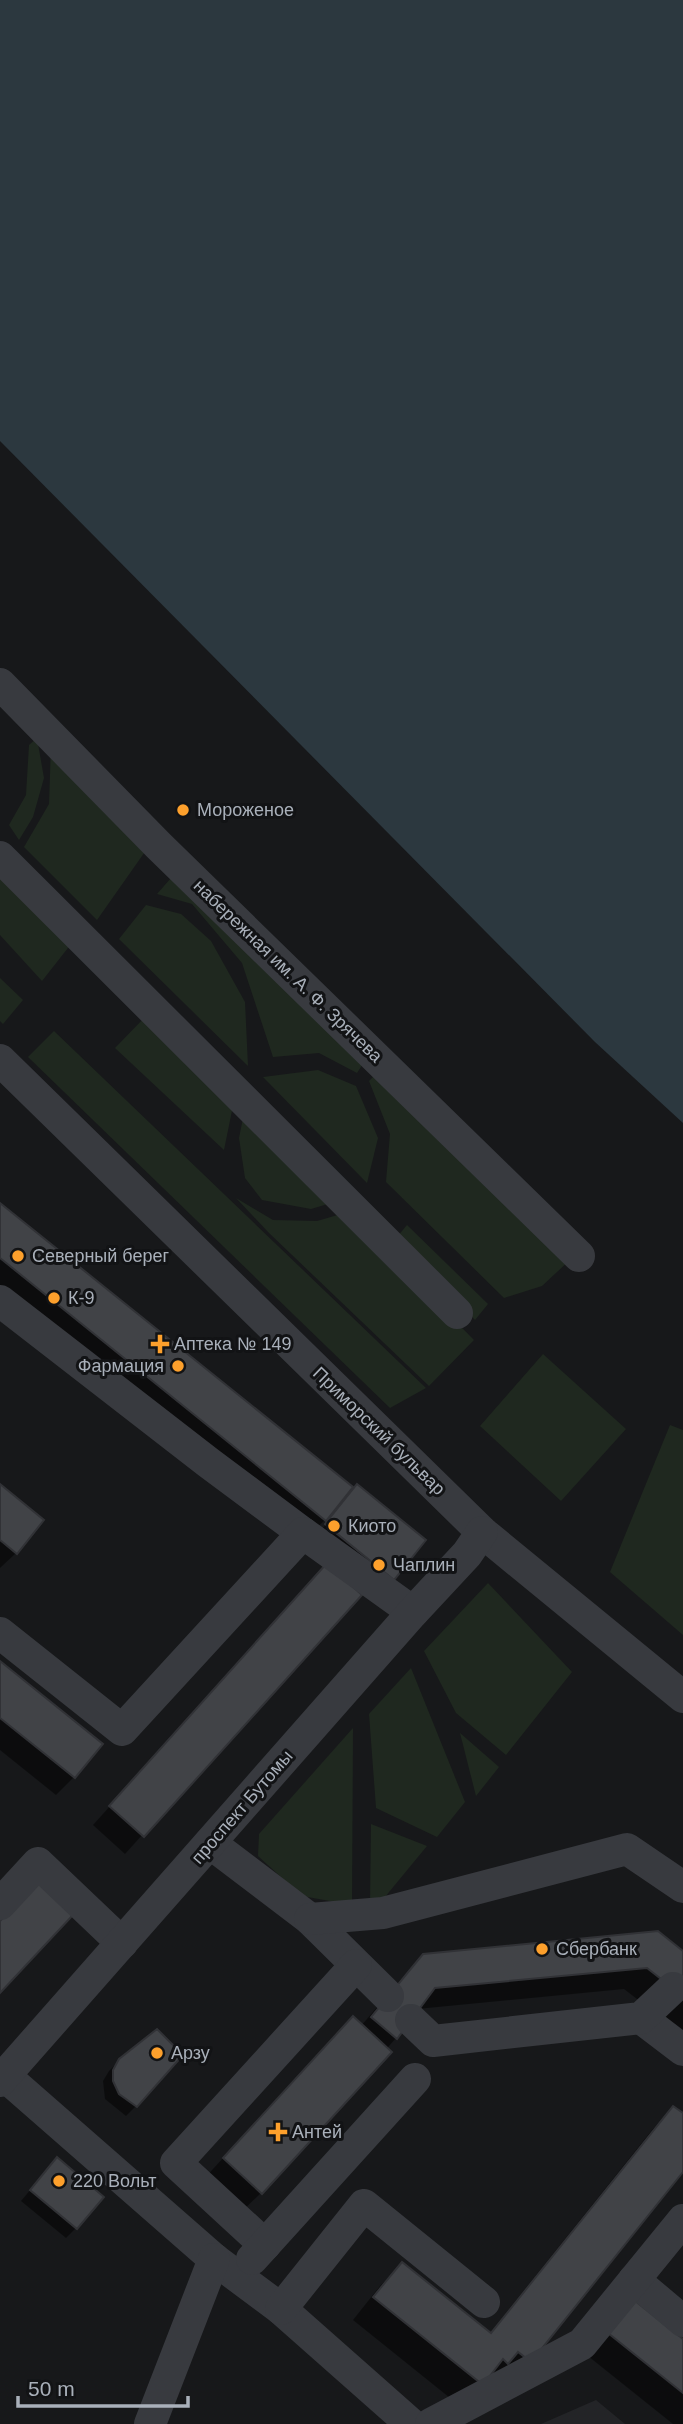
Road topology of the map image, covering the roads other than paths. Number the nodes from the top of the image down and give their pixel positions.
1 (0, 684) edge
2 (0, 857) edge
3 (0, 1060) edge
4 (579, 1256) dead end
5 (0, 1301) edge
6 (457, 1313) dead end
7 (482, 1532) junction
8 (303, 1533) junction
9 (413, 1612) junction
10 (0, 1633) edge
11 (683, 1697) edge
12 (210, 1843) junction
13 (683, 1887) edge
14 (0, 1905) edge
15 (310, 1919) junction
16 (122, 1943) junction
17 (356, 1965) junction
18 (673, 1988) dead end
19 (388, 1996) dead end
20 (641, 2018) junction
21 (411, 2020) dead end
22 (683, 2050) edge
23 (2, 2078) edge
24 (415, 2079) dead end
25 (176, 2163) junction
26 (144, 2198) junction
27 (683, 2220) edge
28 (265, 2245) junction
29 (226, 2267) junction
30 (634, 2280) junction
31 (484, 2302) dead end
32 (281, 2309) junction
33 (683, 2321) edge
34 (150, 2424) edge
35 (411, 2424) edge
36 (430, 2424) edge

1 - 4 street, набережная им. А. Ф. Зрячева
2 - 6 street
3 - 7 street, Приморский бульвар
5 - 8 street
7 - 9 street, проспект Бутомы
7 - 11 street, Приморский бульвар
8 - 9 street
8 - 10 street
9 - 12 street, проспект Бутомы
12 - 15 street
12 - 16 street, проспект Бутомы
13 - 15 street
14 - 16 street
15 - 17 street
16 - 23 street, проспект Бутомы
17 - 19 street
17 - 25 street
18 - 20 street
20 - 21 street
20 - 22 street
23 - 26 street
24 - 28 street
25 - 26 street
25 - 28 street
26 - 29 street
27 - 30 street
28 - 29 street
29 - 32 street
29 - 34 street
30 - 33 street
30 - 36 street
31 - 32 street
32 - 35 street

